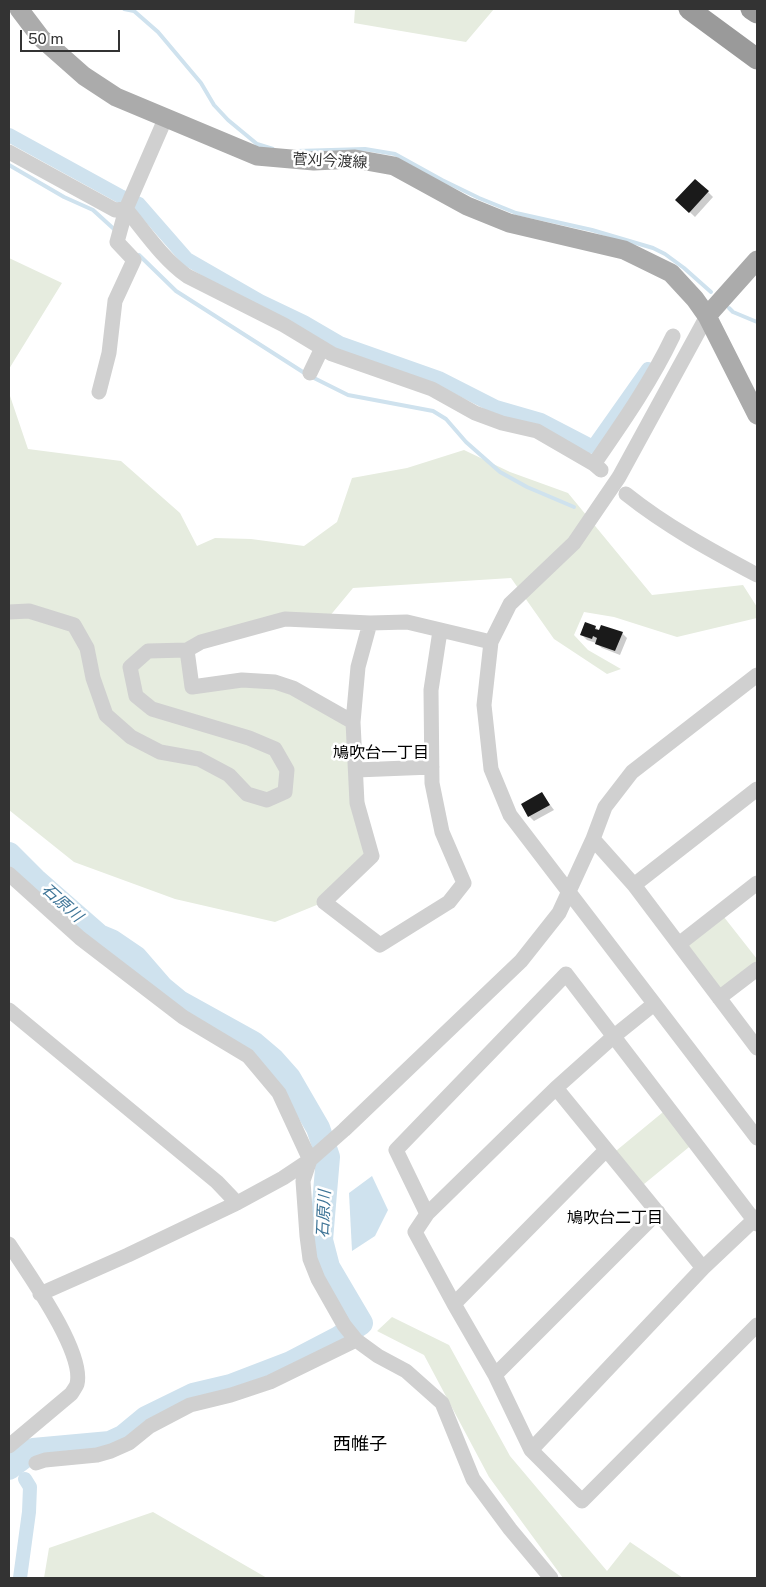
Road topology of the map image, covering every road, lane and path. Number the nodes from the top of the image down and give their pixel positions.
1 (19, 9) edge
2 (689, 9) edge
3 (751, 9) edge
4 (757, 13) edge
5 (757, 59) edge
6 (166, 117) junction
7 (9, 152) edge
8 (126, 209) junction
9 (757, 260) edge
10 (706, 316) junction
11 (673, 336) dead end
12 (322, 348) junction
13 (310, 373) dead end
14 (100, 392) dead end
15 (757, 414) edge
16 (626, 494) dead end
17 (757, 575) edge
18 (9, 612) edge
19 (370, 623) junction
20 (440, 631) junction
21 (491, 642) junction
22 (187, 650) junction
23 (757, 675) edge
24 (353, 722) junction
25 (432, 767) junction
26 (356, 770) junction
27 (757, 789) edge
28 (593, 839) junction
29 (9, 874) edge
30 (757, 883) edge
31 (634, 885) junction
32 (569, 891) junction
33 (679, 944) junction
34 (757, 969) edge
35 (719, 998) junction
36 (654, 1004) junction
37 (9, 1010) edge
38 (613, 1037) junction
39 (757, 1048) edge
40 (556, 1088) junction
41 (757, 1138) edge
42 (606, 1150) junction
43 (310, 1160) junction
44 (237, 1203) junction
45 (658, 1212) junction
46 (427, 1214) junction
47 (756, 1220) edge
48 (9, 1244) edge
49 (703, 1268) junction
50 (40, 1294) junction
51 (454, 1304) junction
52 (757, 1325) edge
53 (356, 1340) junction
54 (495, 1375) junction
55 (9, 1446) edge
56 (531, 1450) junction
57 (36, 1463) dead end
58 (551, 1578) edge

1 - 6 main road, 菅刈今渡線
2 - 5 highway
3 - 4 highway
6 - 8 street
6 - 10 main road, 菅刈今渡線
7 - 8 street
8 - 12 street
8 - 14 street
9 - 10 main road
10 - 15 main road, 菅刈今渡線
10 - 21 street
11 - 12 street
12 - 13 street
16 - 17 street
18 - 22 street
19 - 20 street
19 - 22 street
19 - 24 street
20 - 21 street
20 - 25 street
21 - 32 street
22 - 24 street
23 - 28 street
24 - 26 street
25 - 26 street
25 - 26 street
27 - 31 street
28 - 31 street
28 - 32 street
29 - 43 street
30 - 33 street
31 - 33 street
32 - 36 street
32 - 43 street
33 - 35 street
34 - 35 street
35 - 39 street
36 - 38 street
36 - 41 street
37 - 44 street
38 - 40 street
38 - 46 street
38 - 47 street
40 - 42 street
40 - 46 street
42 - 45 street
42 - 51 street
43 - 44 street
43 - 53 street
44 - 50 street
45 - 49 street
45 - 54 street
46 - 51 street
47 - 49 street
48 - 50 street
49 - 56 street
50 - 55 street
51 - 54 street
52 - 56 street
53 - 57 street
53 - 58 street
54 - 56 street

